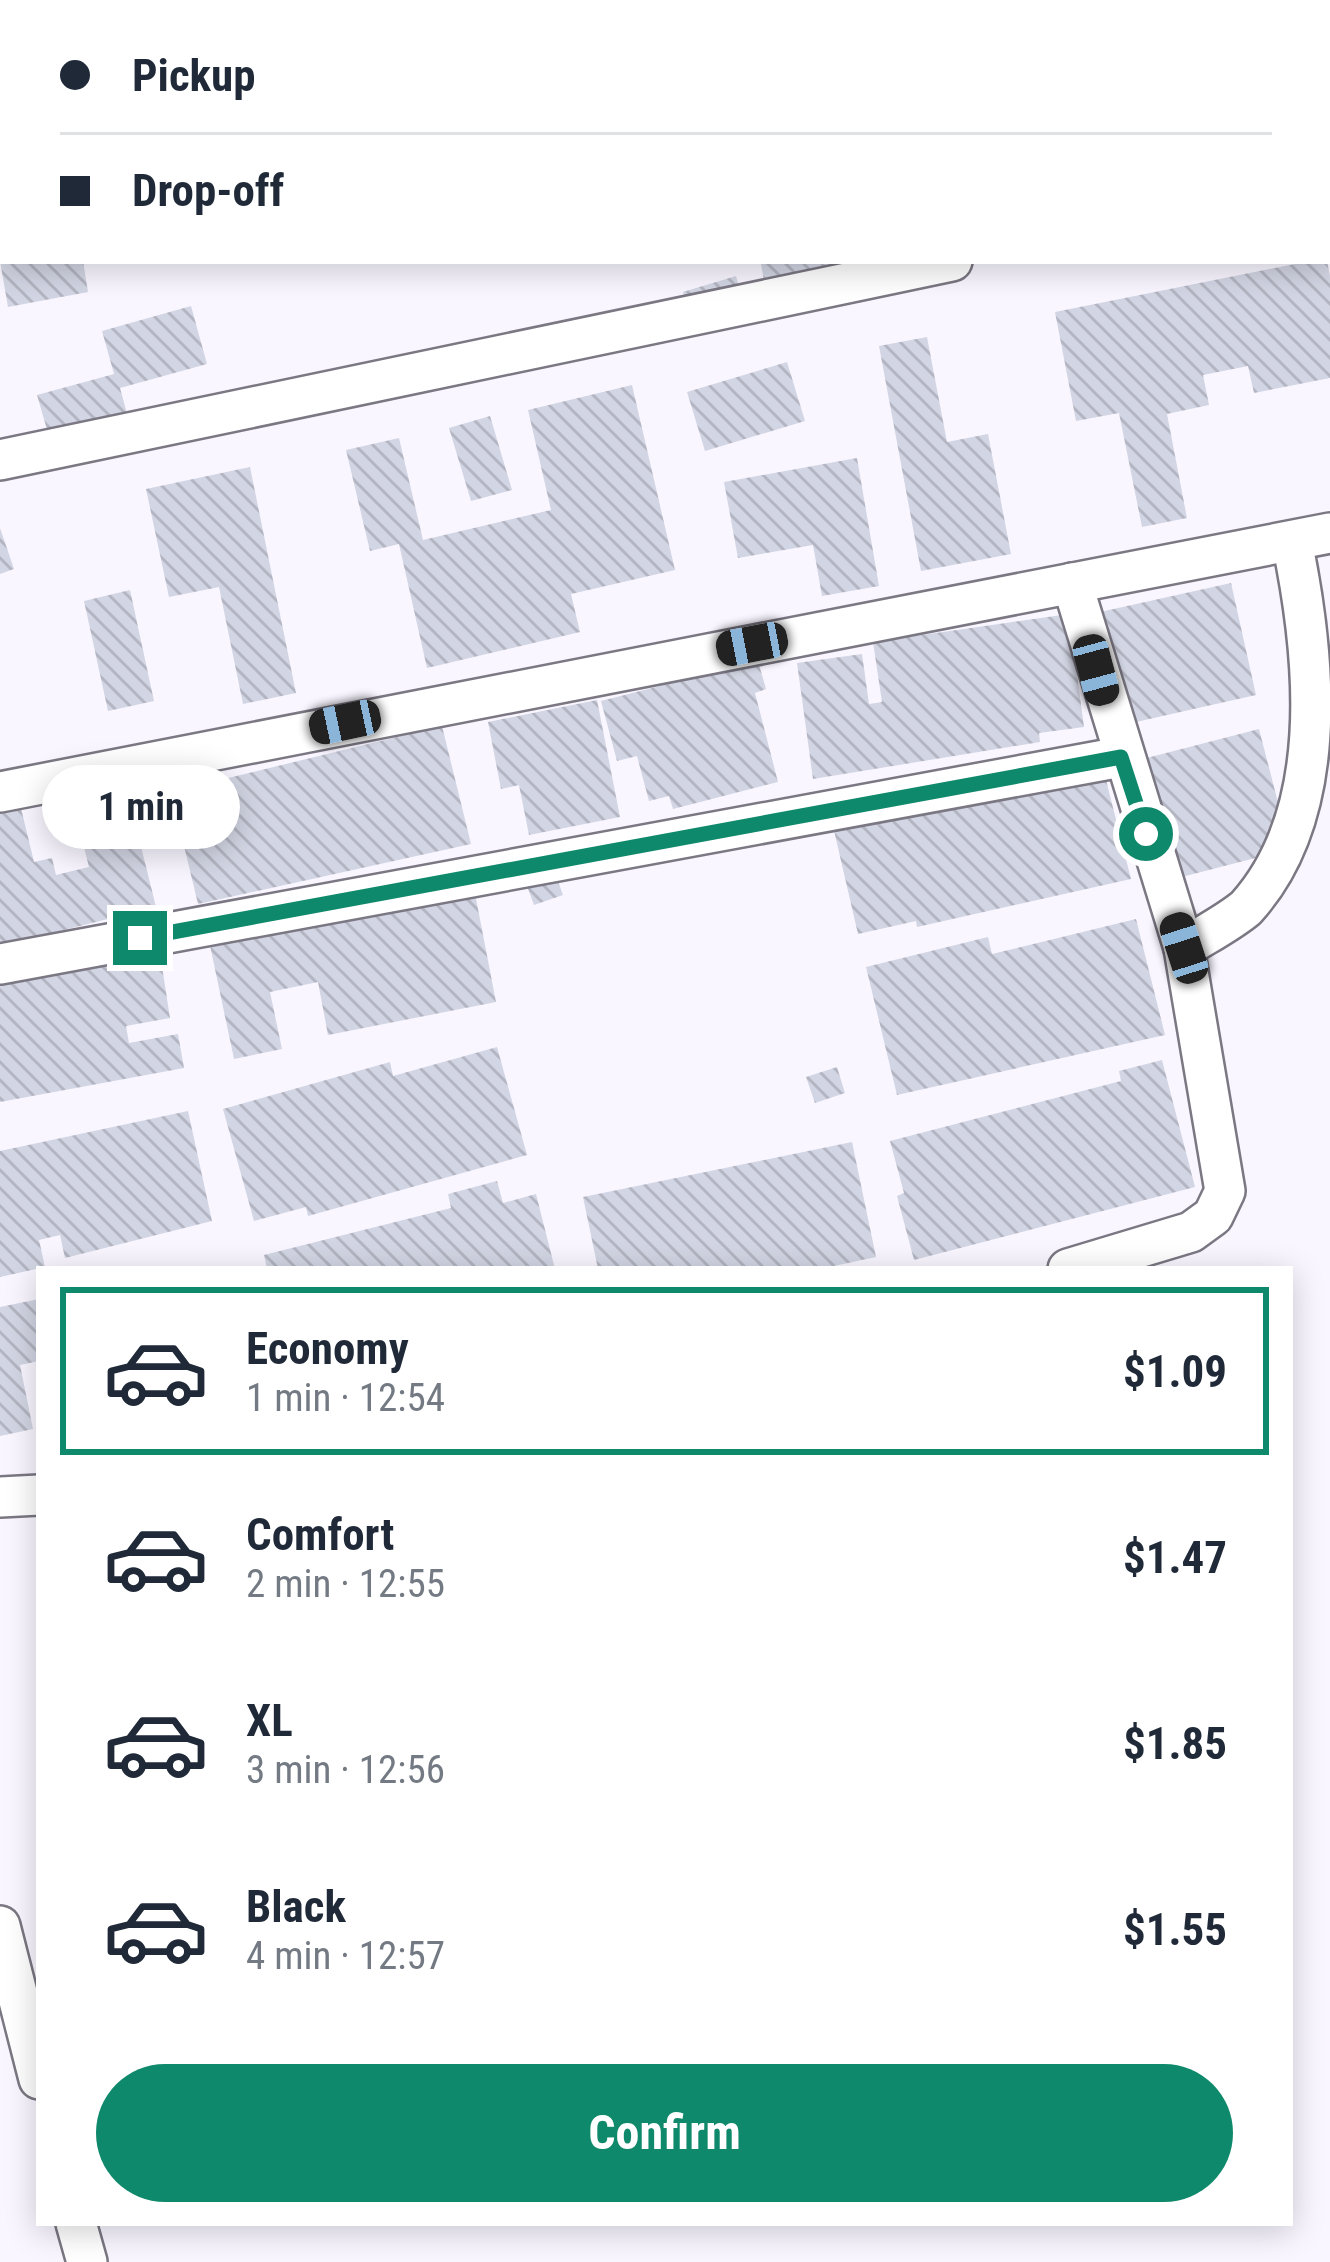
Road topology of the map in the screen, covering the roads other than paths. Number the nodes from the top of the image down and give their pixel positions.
1 (938, 264) edge
2 (0, 460) edge
3 (1311, 537) edge
4 (1072, 584) junction
5 (1121, 757) junction
6 (0, 792) edge
7 (1184, 948) junction
8 (0, 964) edge
9 (1078, 1266) edge
10 (36, 1496) edge
11 (0, 1497) edge
12 (0, 1926) edge
13 (36, 2067) edge
14 (77, 2226) edge
15 (87, 2262) edge

1 - 2 street
3 - 4 street
3 - 7 street
4 - 5 street
4 - 6 street
5 - 7 street
5 - 8 street
7 - 9 street
10 - 11 street
12 - 13 street
14 - 15 street

